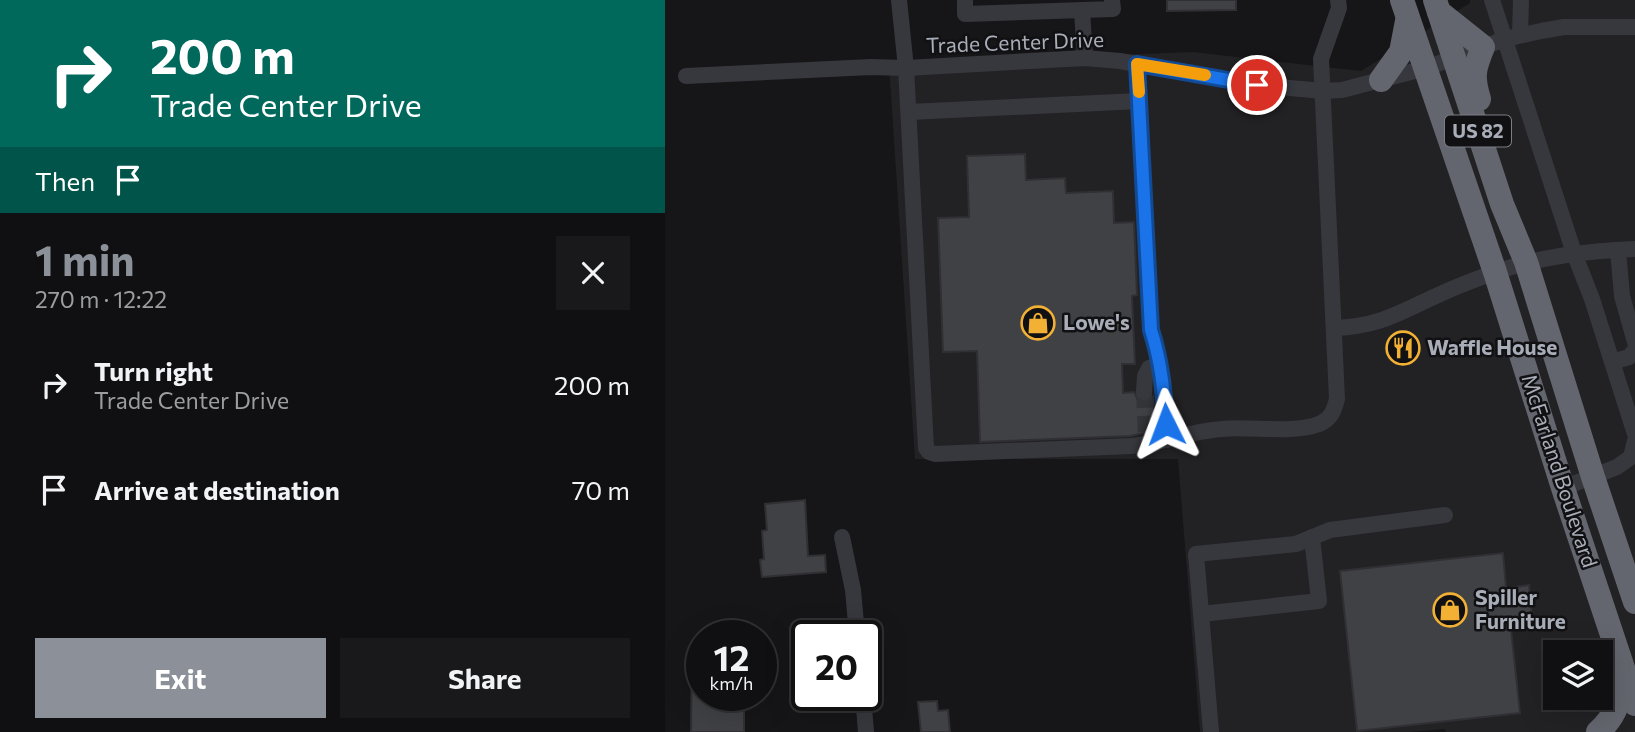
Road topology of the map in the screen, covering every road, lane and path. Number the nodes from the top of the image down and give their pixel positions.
1 (899, 0) edge
2 (965, 0) edge
3 (1112, 0) edge
4 (1338, 0) edge
5 (1492, 0) edge
6 (1521, 0) edge
7 (1437, 6) edge
8 (1089, 7) edge
9 (1404, 8) edge
10 (1635, 27) edge
11 (1503, 40) junction
12 (1453, 57) junction
13 (1084, 58) junction
14 (1137, 64) junction
15 (906, 68) junction
16 (1426, 68) junction
17 (686, 76) dead end
18 (1381, 80) junction
19 (1323, 91) junction
20 (1139, 102) junction
21 (909, 112) junction
22 (1502, 204) junction
23 (1627, 249) edge
24 (1574, 253) junction
25 (1526, 262) junction
26 (1496, 272) junction
27 (1628, 293) edge
28 (1334, 328) junction
29 (1635, 342) edge
30 (1635, 350) edge
31 (1612, 362) junction
32 (1160, 364) junction
33 (1144, 392) tunnel mouth
34 (1629, 399) edge
35 (1167, 440) junction
36 (1635, 441) edge
37 (1593, 477) junction
38 (1563, 488) junction
39 (1445, 515) dead end
40 (842, 537) dead end
41 (1312, 537) junction
42 (1635, 602) edge
43 (1201, 614) junction
44 (856, 620) edge
45 (1620, 656) junction
46 (1635, 704) edge
47 (864, 711) edge
48 (866, 732) edge
49 (1211, 732) edge
50 (1598, 732) edge

1 - 15 lane
2 - 8 lane
3 - 8 lane
4 - 19 lane
5 - 11 lane
6 - 11 lane
7 - 11 highway
7 - 12 highway, McFarland Boulevard / US 82
8 - 13 lane
9 - 16 highway, McFarland Boulevard / US 82
9 - 18 highway
10 - 11 lane, Trade Center Drive
11 - 12 lane, Trade Center Drive
11 - 22 highway
11 - 24 lane
12 - 16 lane, Trade Center Drive
12 - 22 highway, McFarland Boulevard / US 82
13 - 14 lane, Trade Center Drive
13 - 15 lane, Trade Center Drive
14 - 19 lane, Trade Center Drive
14 - 20 lane
15 - 17 lane, Trade Center Drive
15 - 21 lane
16 - 18 lane, Trade Center Drive
16 - 26 highway, McFarland Boulevard / US 82
18 - 19 lane, Trade Center Drive
19 - 28 lane
20 - 21 lane
20 - 32 lane
21 - 35 lane
22 - 25 highway, McFarland Boulevard / US 82
23 - 24 lane
23 - 27 lane
24 - 25 lane
24 - 31 lane
25 - 26 lane
25 - 37 highway, McFarland Boulevard / US 82
26 - 28 lane
26 - 38 highway, McFarland Boulevard / US 82
27 - 29 lane
28 - 35 lane
30 - 31 lane
31 - 34 lane
32 - 33 lane
32 - 35 lane
34 - 36 lane
36 - 37 lane
37 - 38 lane
37 - 42 highway, McFarland Boulevard / US 82
38 - 45 highway, McFarland Boulevard / US 82
39 - 41 lane
40 - 44 lane
41 - 43 lane
41 - 43 lane
43 - 49 lane
45 - 46 highway, McFarland Boulevard / US 82
45 - 50 highway
47 - 48 lane

